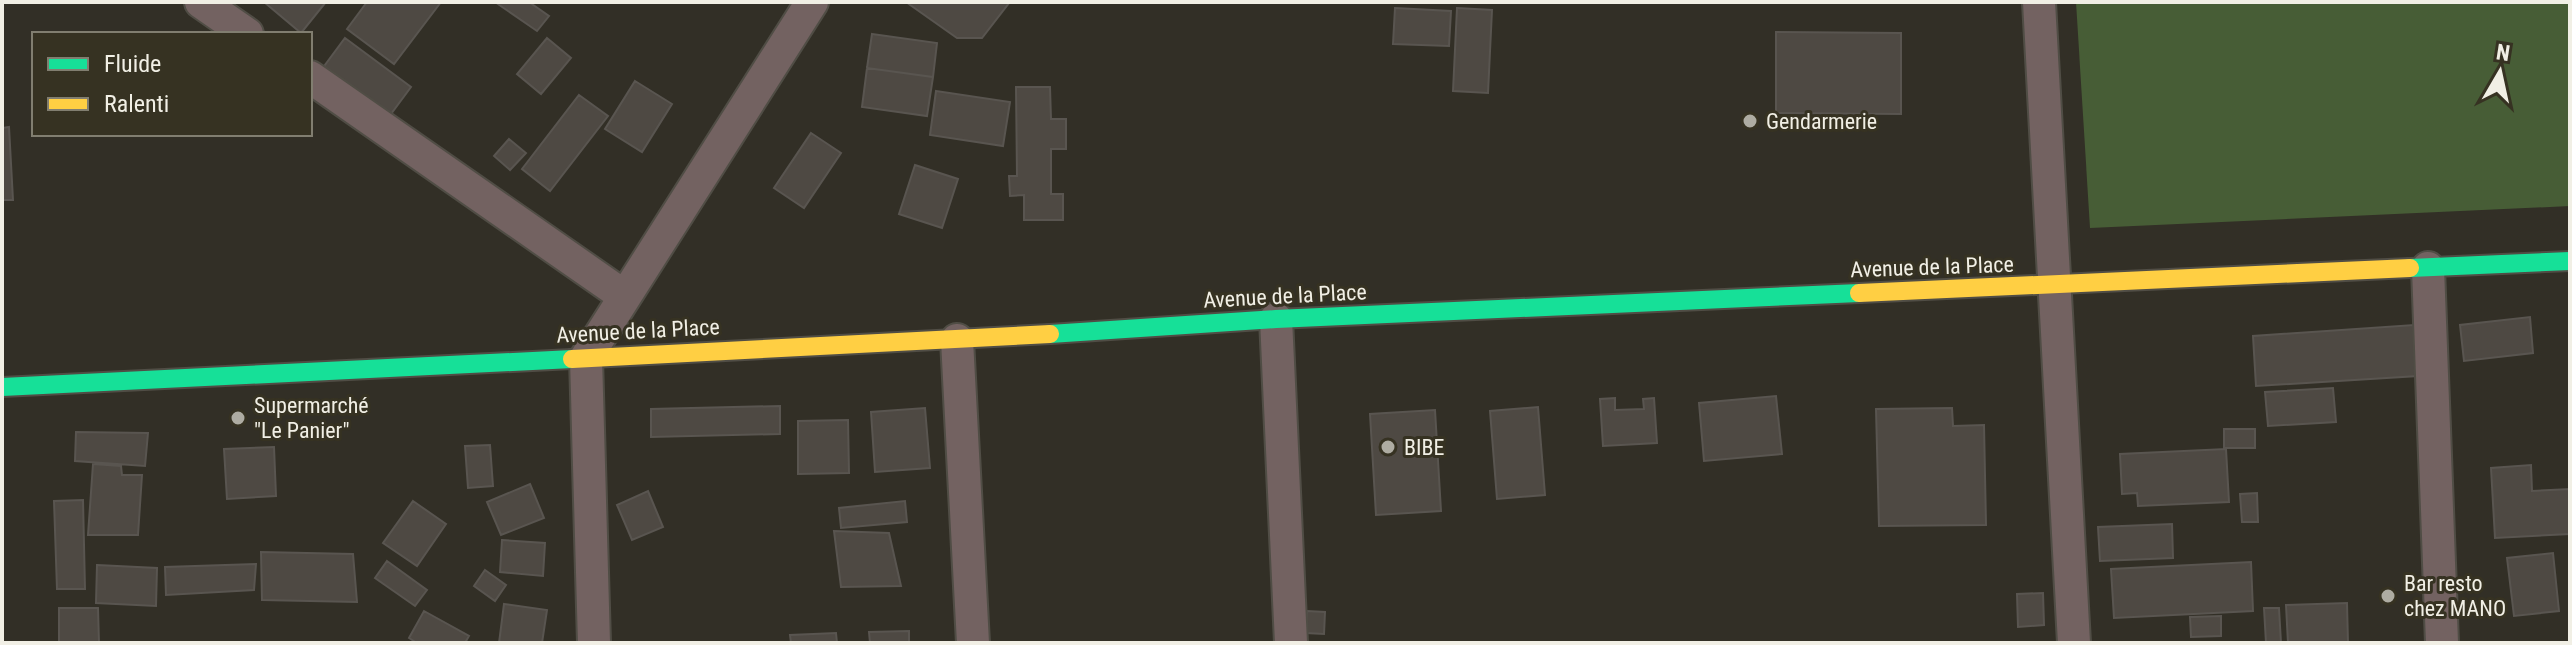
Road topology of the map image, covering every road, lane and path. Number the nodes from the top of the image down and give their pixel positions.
1 (201, 2) edge
2 (812, 2) edge
3 (2039, 2) edge
4 (244, 32) edge
5 (312, 78) edge
6 (2570, 261) edge
7 (2428, 268) junction
8 (2054, 286) junction
9 (624, 296) junction
10 (1276, 319) junction
11 (957, 340) junction
12 (586, 358) junction
13 (2, 387) edge
14 (594, 643) edge
15 (973, 643) edge
16 (1291, 643) edge
17 (2074, 643) edge
18 (2442, 643) edge

1 - 4 street
2 - 9 street
3 - 8 street
5 - 9 street
6 - 7 street, Avenue de la Place
7 - 8 street, Avenue de la Place
7 - 18 street
8 - 10 street, Avenue de la Place
8 - 17 street
9 - 12 street
10 - 11 street, Avenue de la Place
10 - 16 street
11 - 12 street, Avenue de la Place
11 - 15 street
12 - 13 street, Avenue de la Place
12 - 14 street

